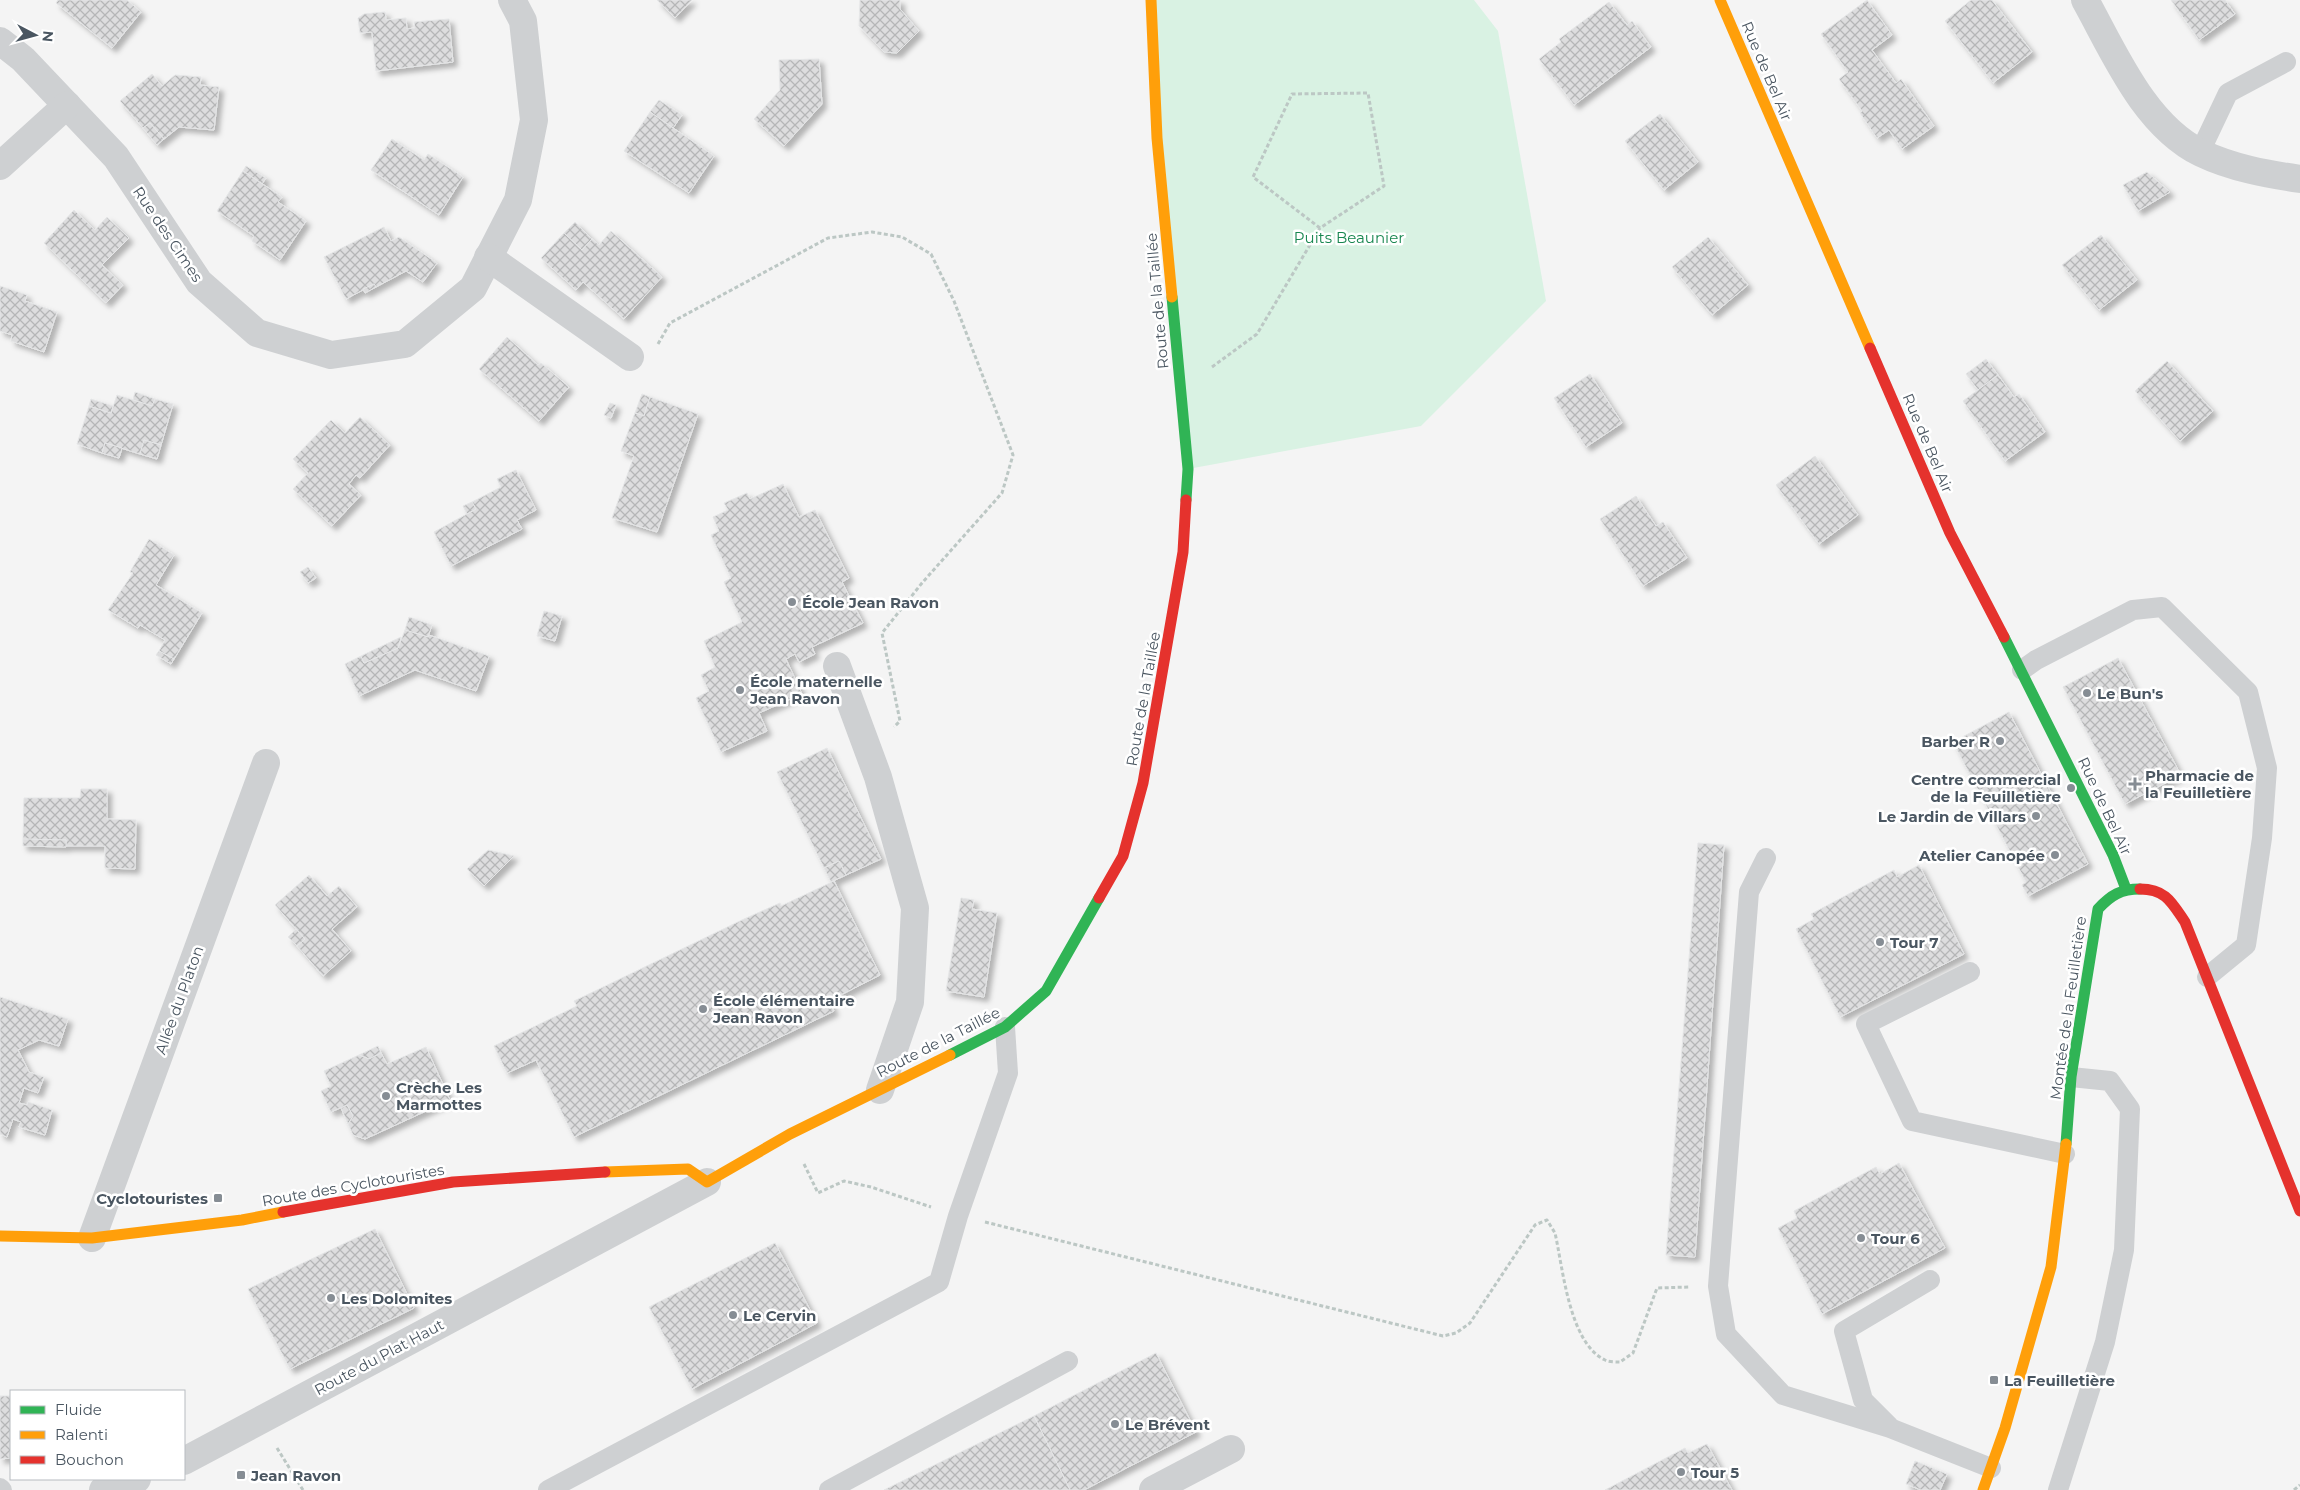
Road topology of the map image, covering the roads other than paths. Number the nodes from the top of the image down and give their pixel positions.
1 (512, 0) edge
2 (1151, 0) edge
3 (1720, 0) edge
4 (2085, 0) edge
5 (0, 41) edge
6 (2286, 62) dead end
7 (67, 105) junction
8 (2200, 152) junction
9 (0, 166) edge
10 (2300, 179) edge
11 (488, 257) junction
12 (630, 357) dead end
13 (837, 666) dead end
14 (2022, 670) junction
15 (266, 763) dead end
16 (1766, 858) dead end
17 (2126, 888) junction
18 (1970, 972) dead end
19 (2207, 977) junction
20 (1005, 1028) junction
21 (2071, 1077) junction
22 (880, 1090) junction
23 (2065, 1154) junction
24 (707, 1182) junction
25 (2300, 1211) edge
26 (0, 1236) edge
27 (92, 1238) junction
28 (1930, 1280) dead end
29 (1068, 1361) dead end
30 (1890, 1428) junction
31 (1231, 1449) dead end
32 (185, 1460) edge
33 (1992, 1468) junction
34 (134, 1480) edge
35 (102, 1490) edge
36 (548, 1490) edge
37 (828, 1490) edge
38 (1153, 1490) edge
39 (1983, 1490) edge
40 (2058, 1490) edge

1 - 11 street, Rue des Cimes
2 - 20 street, Route de la Taillée
3 - 14 street, Rue de Bel Air
4 - 8 street
5 - 7 street, Rue des Cimes
6 - 8 lane
7 - 9 street
7 - 11 street, Rue des Cimes
8 - 10 street
11 - 12 street
13 - 22 street
14 - 17 street, Rue de Bel Air
14 - 19 lane
15 - 27 street, Allée du Platon
16 - 30 lane
17 - 19 street
17 - 21 street, Montée de la Feuilletière
18 - 23 lane
19 - 25 street
20 - 22 street, Route de la Taillée
20 - 36 lane
21 - 23 street, Montée de la Feuilletière
21 - 40 lane
22 - 24 street, Route de la Taillée
23 - 33 street, Montée de la Feuilletière
24 - 27 street, Route des Cyclotouristes
24 - 32 street, Route du Plat Haut
26 - 27 street, Route des Cyclotouristes
28 - 30 lane
29 - 37 lane
30 - 33 lane
31 - 38 street
33 - 39 street, Montée de la Feuilletière
34 - 35 street

